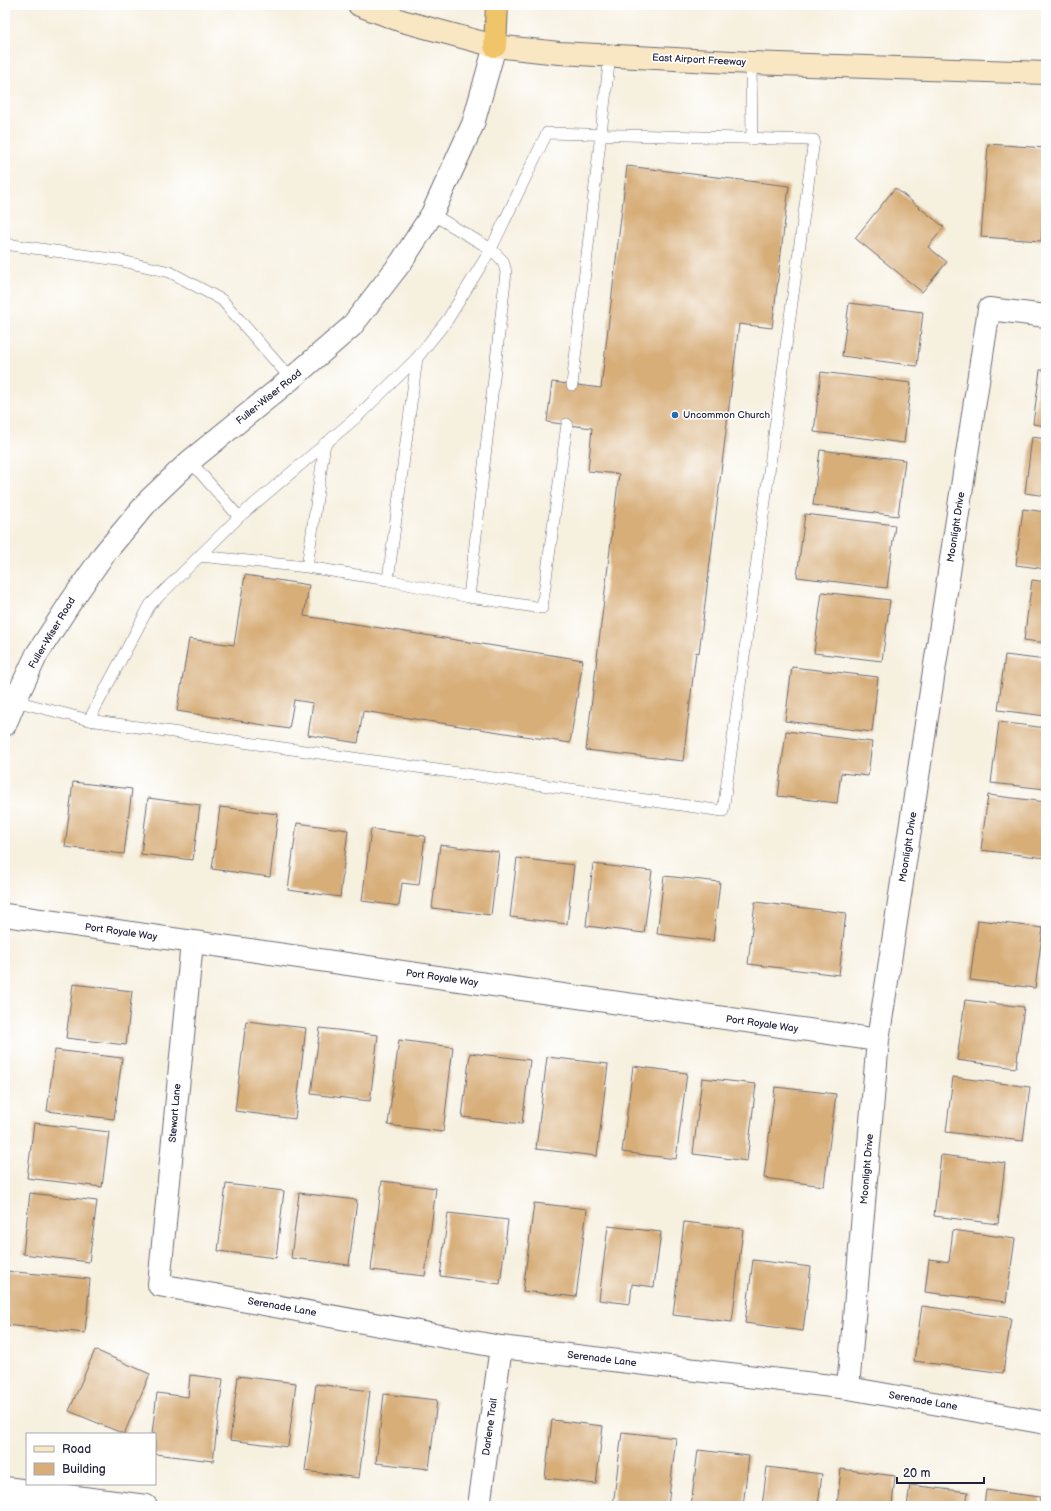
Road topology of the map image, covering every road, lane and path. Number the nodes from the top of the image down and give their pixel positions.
1 (359, 5) edge
2 (497, 5) edge
3 (495, 46) junction
4 (610, 55) junction
5 (751, 63) junction
6 (1046, 73) edge
7 (602, 134) junction
8 (752, 139) junction
9 (432, 214) junction
10 (5, 244) edge
11 (491, 249) junction
12 (1046, 316) edge
13 (417, 358) junction
14 (291, 379) junction
15 (572, 385) dead end
16 (567, 424) dead end
17 (325, 443) junction
18 (190, 461) junction
19 (239, 517) junction
20 (199, 556) junction
21 (307, 567) junction
22 (388, 580) junction
23 (469, 597) junction
24 (15, 701) junction
25 (89, 720) junction
26 (5, 725) edge
27 (5, 915) edge
28 (192, 942) junction
29 (878, 1040) junction
30 (159, 1285) joint
31 (501, 1347) junction
32 (848, 1388) junction
33 (1046, 1423) edge
34 (5, 1488) edge
35 (146, 1506) edge
36 (479, 1506) edge

1 - 3 main road, East Airport Freeway
2 - 3 highway
3 - 4 main road, East Airport Freeway
3 - 9 street, Fuller-Wiser Road
4 - 5 main road, East Airport Freeway
4 - 7 lane
5 - 6 main road, East Airport Freeway
5 - 8 lane
7 - 8 lane
7 - 11 lane
7 - 15 lane
8 - 25 lane
9 - 11 lane
9 - 14 street, Fuller-Wiser Road
10 - 14 lane
11 - 13 lane
11 - 23 lane
12 - 29 street, Moonlight Drive
13 - 17 lane
13 - 22 lane
14 - 18 street, Fuller-Wiser Road
16 - 23 lane
17 - 19 lane
17 - 21 lane
18 - 19 lane
18 - 24 street, Fuller-Wiser Road
19 - 20 lane
20 - 21 lane
20 - 25 lane
21 - 22 lane
22 - 23 lane
24 - 25 lane
24 - 26 street, Fuller-Wiser Road
27 - 28 street, Port Royale Way
28 - 29 street, Port Royale Way
28 - 30 street, Stewart Lane
29 - 32 street, Moonlight Drive
30 - 31 street, Serenade Lane
31 - 32 street, Serenade Lane
31 - 36 street, Darlene Trail
32 - 33 street, Serenade Lane
34 - 35 street

